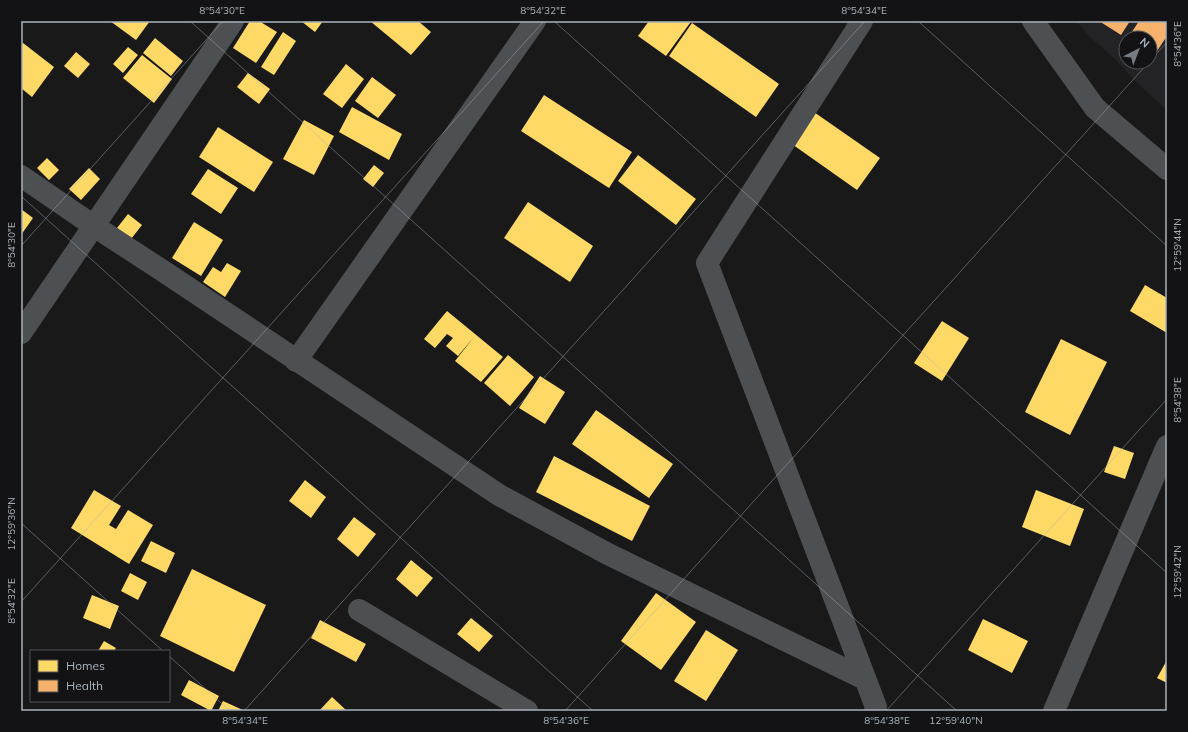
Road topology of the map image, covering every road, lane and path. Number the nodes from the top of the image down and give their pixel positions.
1 (233, 21) edge
2 (535, 21) edge
3 (862, 21) edge
4 (1033, 21) edge
5 (1167, 168) edge
6 (21, 176) edge
7 (94, 226) junction
8 (21, 332) edge
9 (296, 361) junction
10 (1167, 446) edge
11 (359, 610) dead end
12 (865, 679) junction
13 (527, 711) edge
14 (875, 711) edge
15 (1054, 711) edge

1 - 7 street
2 - 9 street
3 - 12 street
4 - 5 street
6 - 7 street
7 - 8 street
7 - 9 street
9 - 12 street
10 - 15 street
11 - 13 street
12 - 14 street

